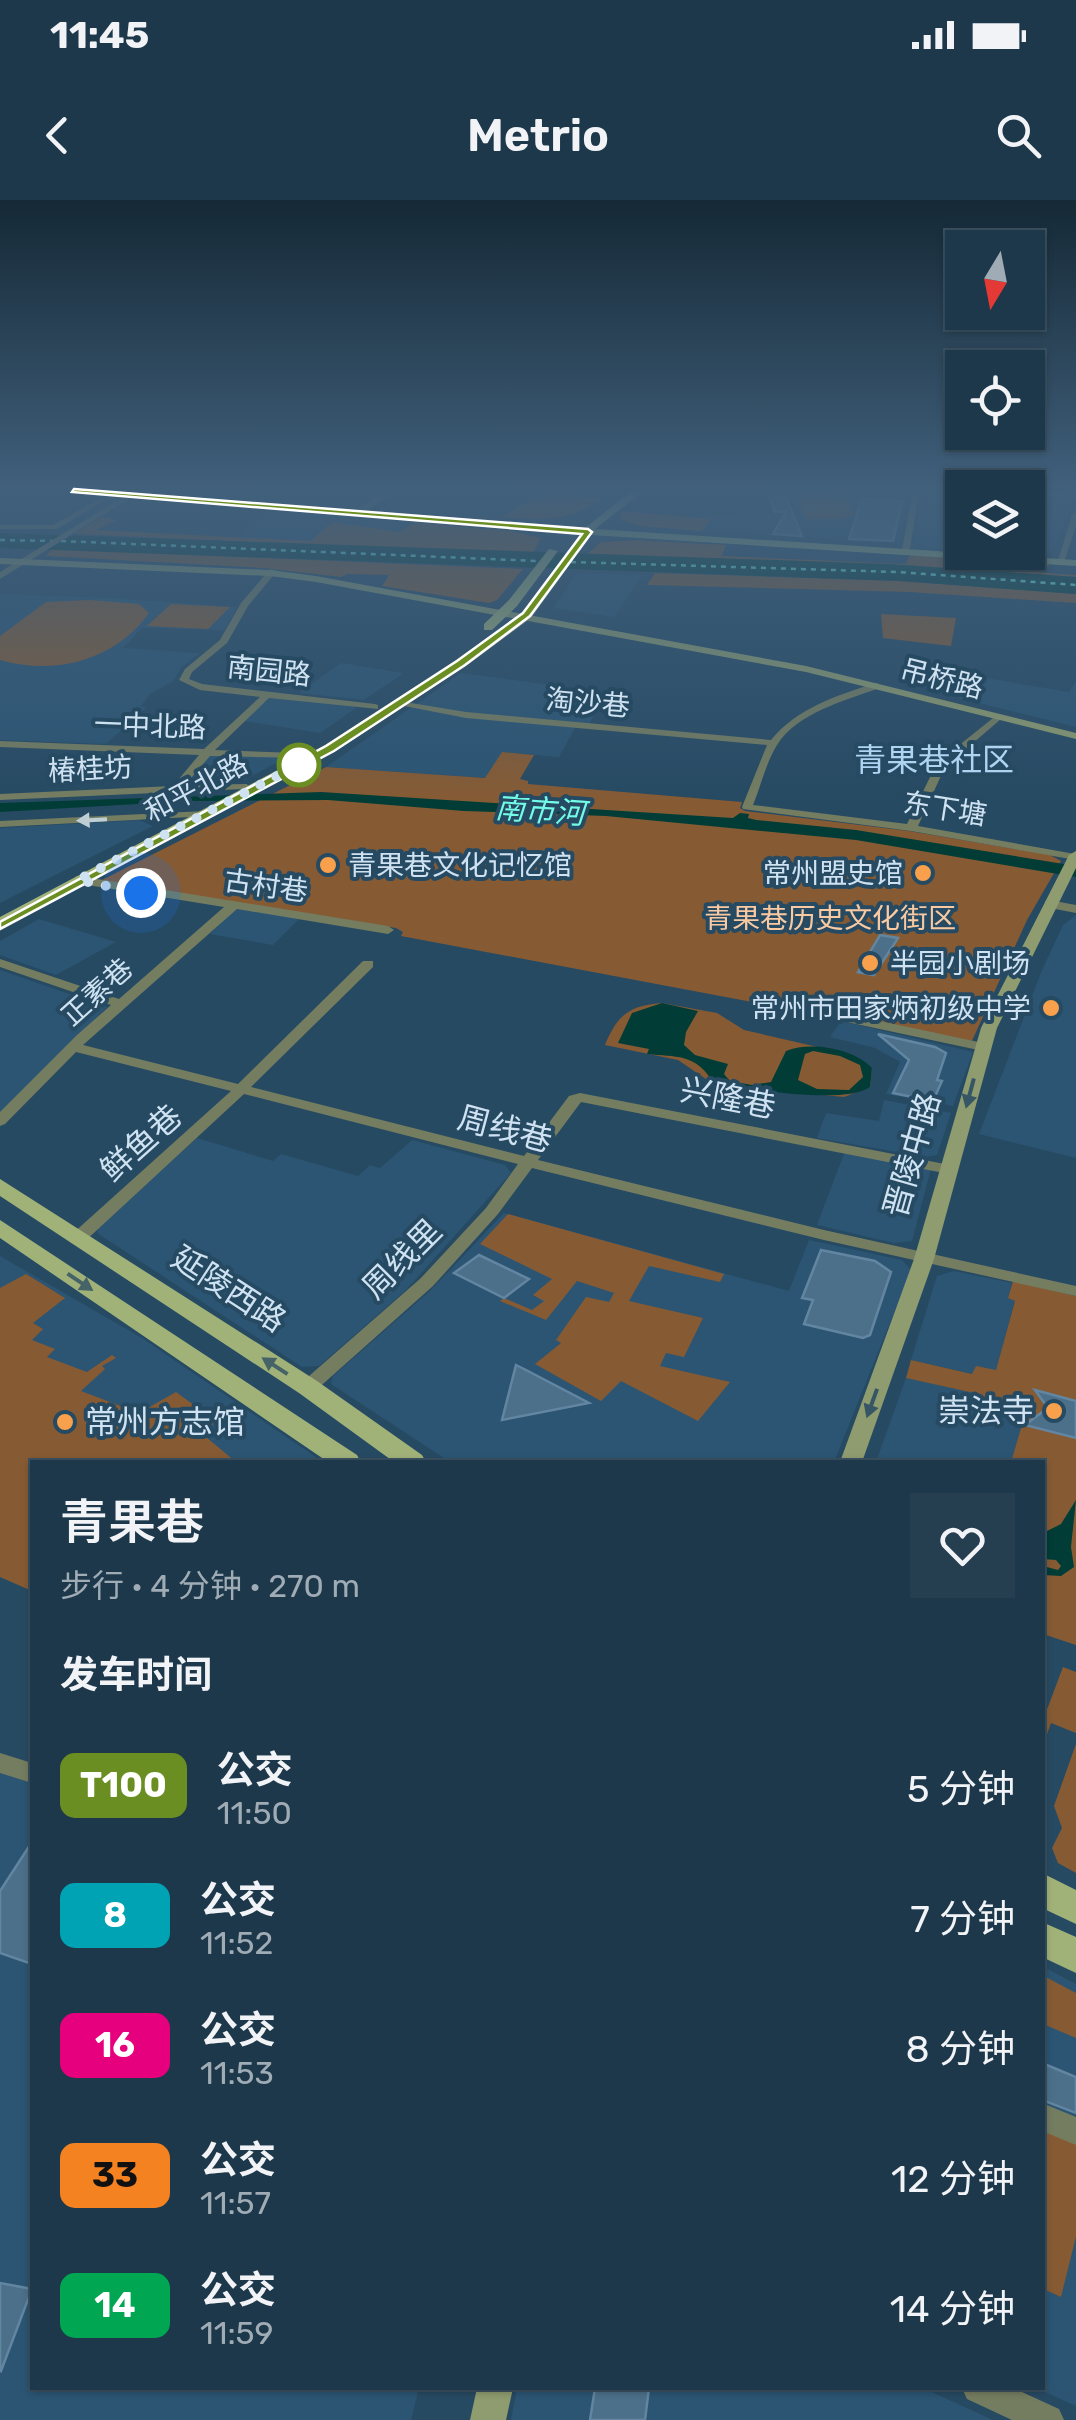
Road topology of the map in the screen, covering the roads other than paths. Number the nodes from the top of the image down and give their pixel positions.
1 (252, 595) edge
2 (400, 595) edge
3 (519, 595) edge
4 (542, 595) edge
5 (504, 613) junction
6 (525, 616) junction
7 (876, 686) junction
8 (269, 693) junction
9 (399, 704) junction
10 (375, 706) junction
11 (998, 717) junction
12 (1076, 734) edge
13 (774, 743) junction
14 (0, 744) edge
15 (208, 751) junction
16 (297, 756) junction
17 (178, 786) junction
18 (239, 793) junction
19 (0, 797) edge
20 (208, 808) junction
21 (183, 816) junction
22 (0, 824) edge
23 (911, 828) junction
24 (1072, 863) edge
25 (78, 880) junction
26 (1049, 904) junction
27 (234, 906) junction
28 (1076, 908) edge
29 (0, 909) edge
30 (0, 924) edge
31 (388, 930) dead end
32 (0, 963) edge
33 (368, 964) dead end
34 (120, 1004) junction
35 (847, 1018) dead end
36 (74, 1047) junction
37 (983, 1047) junction
38 (242, 1088) junction
39 (0, 1122) edge
40 (528, 1164) junction
41 (950, 1168) junction
42 (0, 1186) edge
43 (0, 1228) edge
44 (76, 1239) junction
45 (924, 1259) junction
46 (1076, 1291) edge
47 (308, 1388) junction
48 (344, 1460) edge
49 (409, 1460) edge
50 (852, 1460) edge
51 (0, 1763) edge
52 (30, 1772) edge
53 (1045, 1891) edge
54 (1076, 1908) edge
55 (1045, 1940) edge
56 (1076, 1956) edge
57 (1045, 2118) edge
58 (1076, 2131) edge
59 (495, 2390) edge
60 (982, 2390) edge
61 (488, 2420) edge
62 (1048, 2420) edge

1 - 8 street, 南园路
2 - 5 main road, 吊桥路
3 - 5 main road, 和平北路
4 - 6 main road, 和平北路
5 - 6 main road, 吊桥路
5 - 10 main road, 和平北路
6 - 7 main road, 吊桥路
6 - 9 main road, 和平北路
6 - 12 main road, 吊桥路
7 - 11 main road, 吊桥路
7 - 13 street
8 - 10 street, 南园路
8 - 15 street
9 - 13 street, 淘沙巷
9 - 18 main road, 和平北路
10 - 16 main road, 和平北路
11 - 12 main road, 吊桥路
11 - 23 street
13 - 23 street, 东下塘
14 - 15 street, 一中北路
15 - 16 street, 一中北路
15 - 17 street
16 - 18 main road, 和平北路
17 - 18 street, 椿桂坊
17 - 19 street, 椿桂坊
18 - 20 main road, 和平北路
20 - 21 main road, 和平北路
20 - 25 main road, 和平北路
21 -> 22 street
21 - 29 main road, 和平北路
23 - 24 street, 东下塘
24 - 26 main road, 晋陵中路
25 - 27 street, 古村巷
25 - 30 main road, 和平北路
26 - 28 street
26 - 37 main road, 晋陵中路
27 - 31 street, 古村巷
27 - 34 street, 正素巷
32 - 34 street
33 - 38 street, 鲜鱼巷
34 - 36 street, 正素巷
35 - 37 street
36 - 38 street, 周线巷
36 - 39 street, 正素巷
37 -> 41 main road, 晋陵中路
38 - 40 street, 周线巷
38 - 44 street, 鲜鱼巷
40 - 41 street, 兴隆巷
40 - 45 street, 周线巷
40 - 47 street, 周线里
41 - 45 main road, 晋陵中路
42 - 44 main road, 延陵西路
43 -> 48 main road
47 -> 44 main road, 延陵西路
45 - 46 street, 周线巷
45 -> 50 main road, 晋陵中路
47 - 49 main road, 延陵西路
51 - 52 street
53 - 54 main road
55 - 56 main road
57 - 58 street
59 - 61 main road
60 - 62 street

